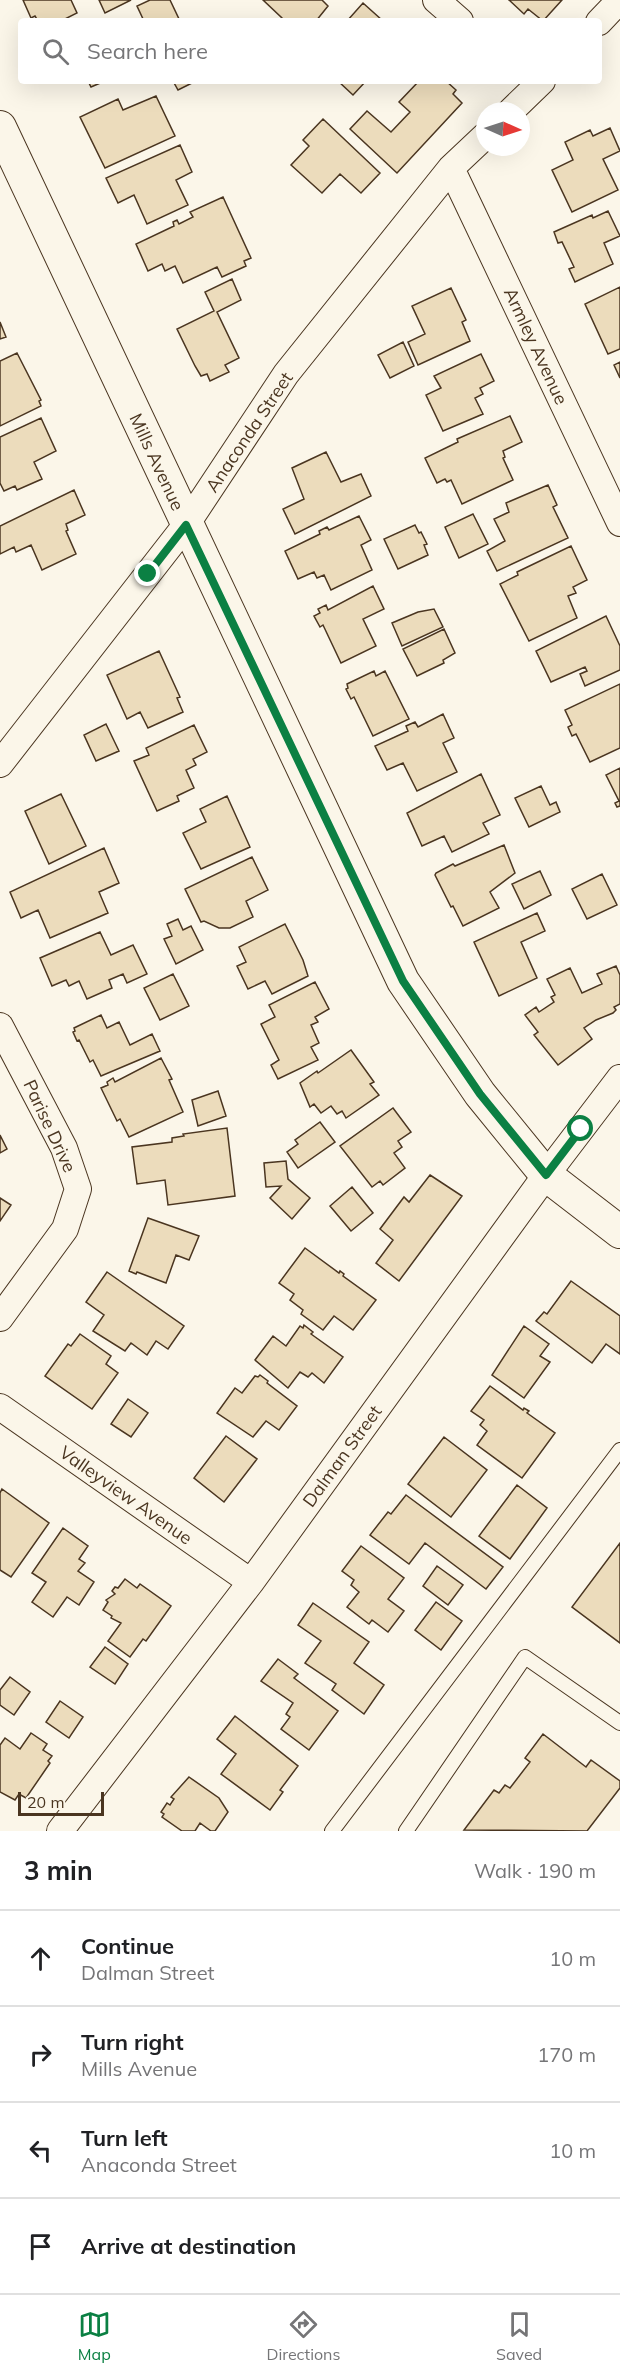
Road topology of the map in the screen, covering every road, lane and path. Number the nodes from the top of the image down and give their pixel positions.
1 (436, 0) edge
2 (620, 0) edge
3 (457, 18) edge
4 (602, 19) edge
5 (535, 84) edge
6 (519, 102) edge
7 (0, 127) edge
8 (476, 144) edge
9 (451, 168) junction
10 (620, 523) edge
11 (186, 525) junction
12 (0, 764) edge
13 (0, 1026) edge
14 (620, 1078) edge
15 (546, 1175) junction
16 (620, 1232) edge
17 (0, 1318) edge
18 (0, 1407) edge
19 (620, 1450) edge
20 (251, 1582) junction
21 (620, 1723) edge
22 (60, 1831) edge
23 (332, 1831) edge
24 (406, 1831) edge

1 - 3 street
2 - 4 street
5 - 6 street
7 - 11 street, Mills Avenue
8 - 9 street, Anaconda Street
9 - 10 street, Armley Avenue
9 - 11 street, Anaconda Street
11 - 12 street, Anaconda Street
11 - 15 street, Mills Avenue
13 - 17 street, Parise Drive
14 - 15 street, Dalman Street
15 - 16 street, Mills Avenue
15 - 20 street, Dalman Street
18 - 20 street, Valleyview Avenue
19 - 23 lane
20 - 22 street, Dalman Street
21 - 24 lane

